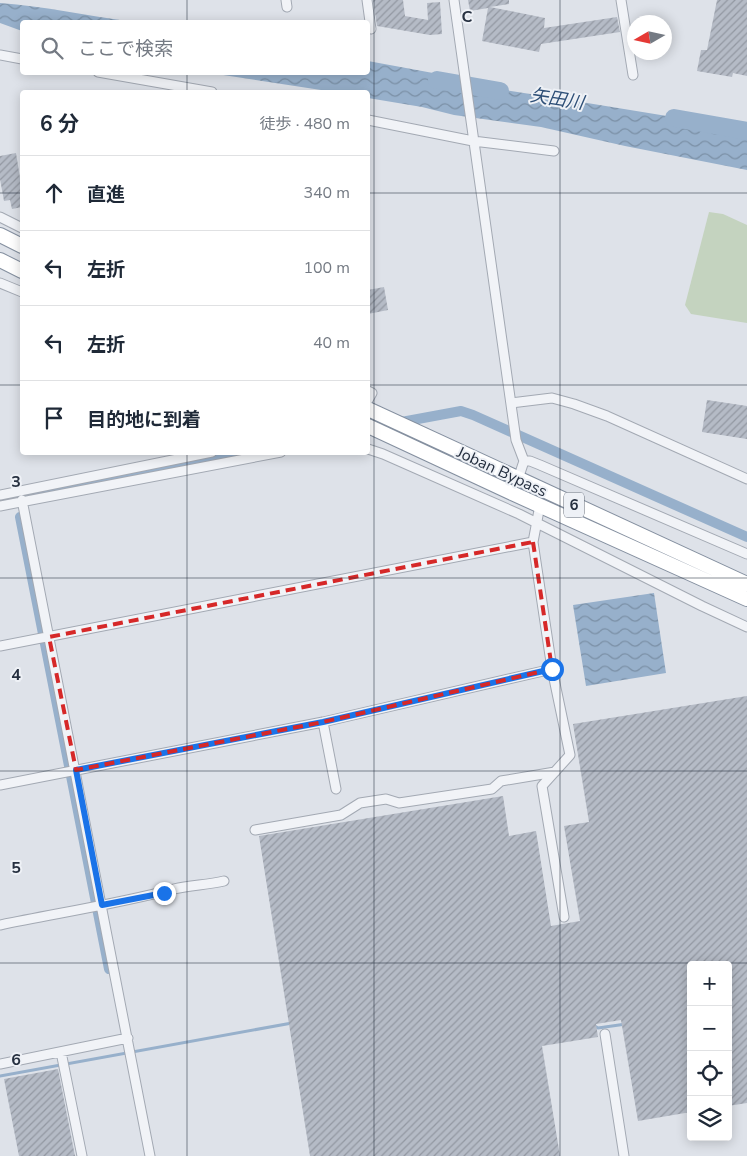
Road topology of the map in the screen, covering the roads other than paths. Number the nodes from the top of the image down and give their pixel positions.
1 (367, 0) edge
2 (454, 0) edge
3 (621, 0) edge
4 (370, 20) edge
5 (370, 22) edge
6 (371, 29) dead end
7 (0, 55) edge
8 (20, 59) edge
9 (115, 75) edge
10 (633, 75) dead end
11 (201, 90) edge
12 (370, 120) edge
13 (473, 139) junction
14 (554, 151) dead end
15 (0, 217) edge
16 (20, 227) edge
17 (2, 241) edge
18 (20, 246) edge
19 (20, 253) edge
20 (0, 260) edge
21 (0, 270) edge
22 (20, 270) edge
23 (20, 278) edge
24 (0, 283) edge
25 (20, 291) edge
26 (511, 403) junction
27 (370, 410) edge
28 (373, 428) edge
29 (370, 450) edge
30 (197, 455) edge
31 (265, 455) edge
32 (524, 461) junction
33 (518, 479) junction
34 (747, 479) edge
35 (11, 493) junction
36 (0, 495) edge
37 (18, 502) junction
38 (540, 505) junction
39 (0, 506) edge
40 (536, 524) junction
41 (533, 542) junction
42 (747, 554) edge
43 (747, 584) edge
44 (747, 599) edge
45 (747, 627) edge
46 (49, 637) junction
47 (0, 646) edge
48 (552, 669) junction
49 (323, 722) junction
50 (76, 770) junction
51 (555, 772) junction
52 (0, 785) edge
53 (336, 789) dead end
54 (255, 830) dead end
55 (224, 881) dead end
56 (102, 905) junction
57 (564, 917) dead end
58 (0, 925) edge
59 (605, 1034) dead end
60 (128, 1038) junction
61 (61, 1052) junction
62 (0, 1064) edge
63 (82, 1156) edge
64 (150, 1156) edge
65 (624, 1156) edge

1 - 4 street
2 - 13 street
3 - 10 street
5 - 6 street
7 - 8 street
9 - 11 street
12 - 13 street
13 - 14 street
13 - 26 street
15 - 16 street
17 - 18 highway
17 - 19 highway
20 - 22 highway
21 - 23 highway
24 - 25 street
26 - 32 street
26 - 34 street
27 - 33 highway, Joban Bypass / 6
28 - 38 highway, Joban Bypass / 6
29 - 40 street
30 - 35 street
31 - 37 street
32 - 33 street
32 - 42 street
33 - 43 highway, Joban Bypass / 6
35 - 36 street
35 - 37 street
37 - 39 street
37 - 46 street
38 - 40 street
38 - 44 highway, Joban Bypass / 6
40 - 41 street
40 - 45 street
41 - 46 street
41 - 48 street
46 - 47 street
46 - 50 street
48 - 49 street
48 - 51 street
49 - 50 street
49 - 53 street
50 - 52 street
50 - 56 street
51 - 54 street
51 - 57 street
55 - 56 street
56 - 58 street
56 - 60 street
59 - 65 street
60 - 61 street
60 - 64 street
61 - 62 street
61 - 63 street

